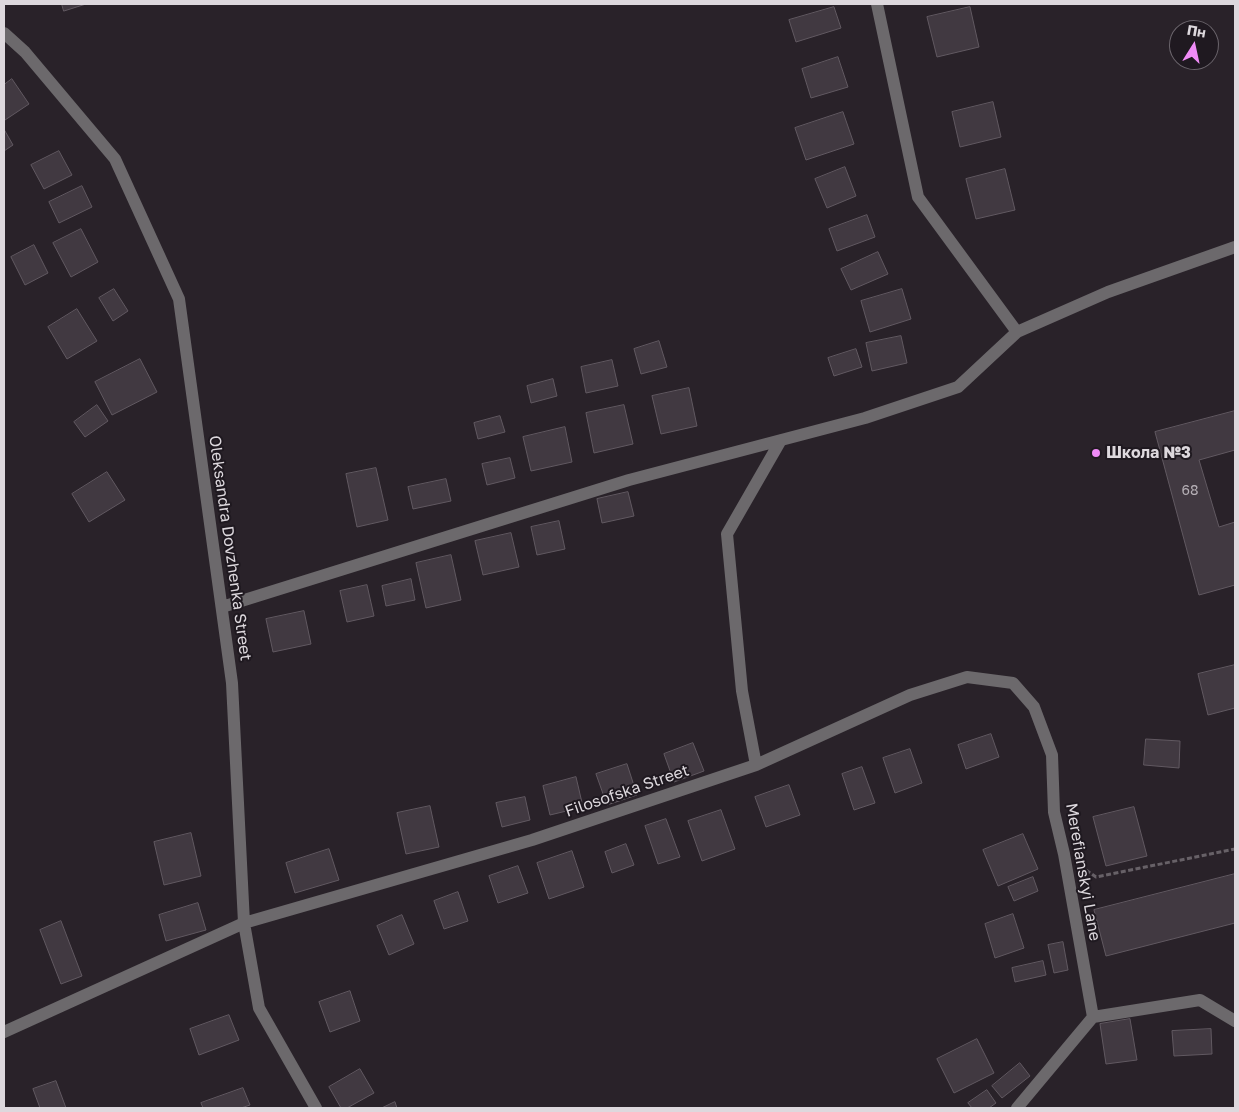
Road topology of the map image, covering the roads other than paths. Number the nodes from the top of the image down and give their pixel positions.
1 (877, 4) edge
2 (4, 33) edge
3 (1235, 247) edge
4 (1017, 332) junction
5 (781, 440) junction
6 (222, 607) junction
7 (1012, 683) joint
8 (756, 765) junction
9 (244, 922) junction
10 (1093, 1017) junction
11 (1235, 1020) edge
12 (4, 1032) edge
13 (316, 1108) edge
14 (1017, 1108) edge

1 - 4 street
2 - 6 street, Oleksandra Dovzhenka Street
3 - 4 street
4 - 5 street
5 - 6 street
5 - 8 street
6 - 9 street, Oleksandra Dovzhenka Street
7 - 8 street, Filosofska Street
7 - 10 street, Merefianskyi Lane
8 - 9 street, Filosofska Street
9 - 12 street, Filosofska Street
9 - 13 street, Oleksandra Dovzhenka Street
10 - 11 street
10 - 14 street

